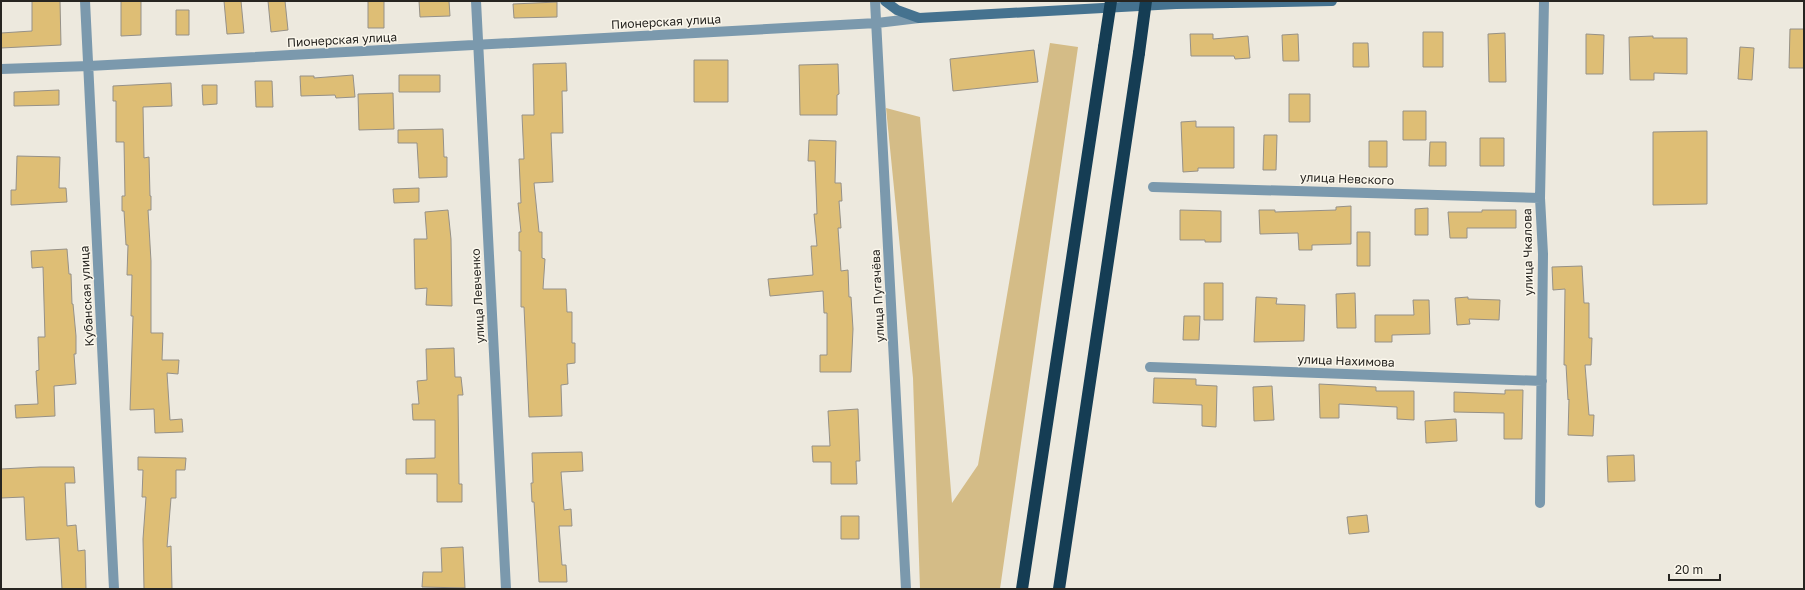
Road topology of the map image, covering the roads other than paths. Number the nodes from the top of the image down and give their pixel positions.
1 (85, 1) edge
2 (476, 1) edge
3 (875, 1) edge
4 (885, 1) edge
5 (1111, 1) edge
6 (1146, 1) edge
7 (1332, 1) edge
8 (1544, 1) edge
9 (919, 18) junction
10 (877, 23) junction
11 (478, 46) junction
12 (89, 66) junction
13 (1, 69) edge
14 (1153, 187) dead end
15 (1540, 198) junction
16 (1150, 367) dead end
17 (1542, 381) junction
18 (1540, 503) dead end
19 (114, 589) edge
20 (506, 589) edge
21 (906, 589) edge
22 (1022, 589) edge
23 (1059, 589) edge

1 - 12 street, Кубанская улица
2 - 11 street, улица Левченко
3 - 10 street, улица Пугачёва
4 - 9 street
5 - 22 highway, bridge
6 - 23 highway, bridge
7 - 9 street, Пионерская улица
8 - 15 street, улица Чкалова
9 - 10 street, Пионерская улица
10 - 11 street, Пионерская улица
10 - 21 street, улица Пугачёва
11 - 12 street, Пионерская улица
11 - 20 street, улица Левченко
12 - 13 street, Пионерская улица
12 - 19 street, Кубанская улица
14 - 15 street, улица Невского
15 - 17 street, улица Чкалова
16 - 17 street, улица Нахимова
17 - 18 street, улица Чкалова

